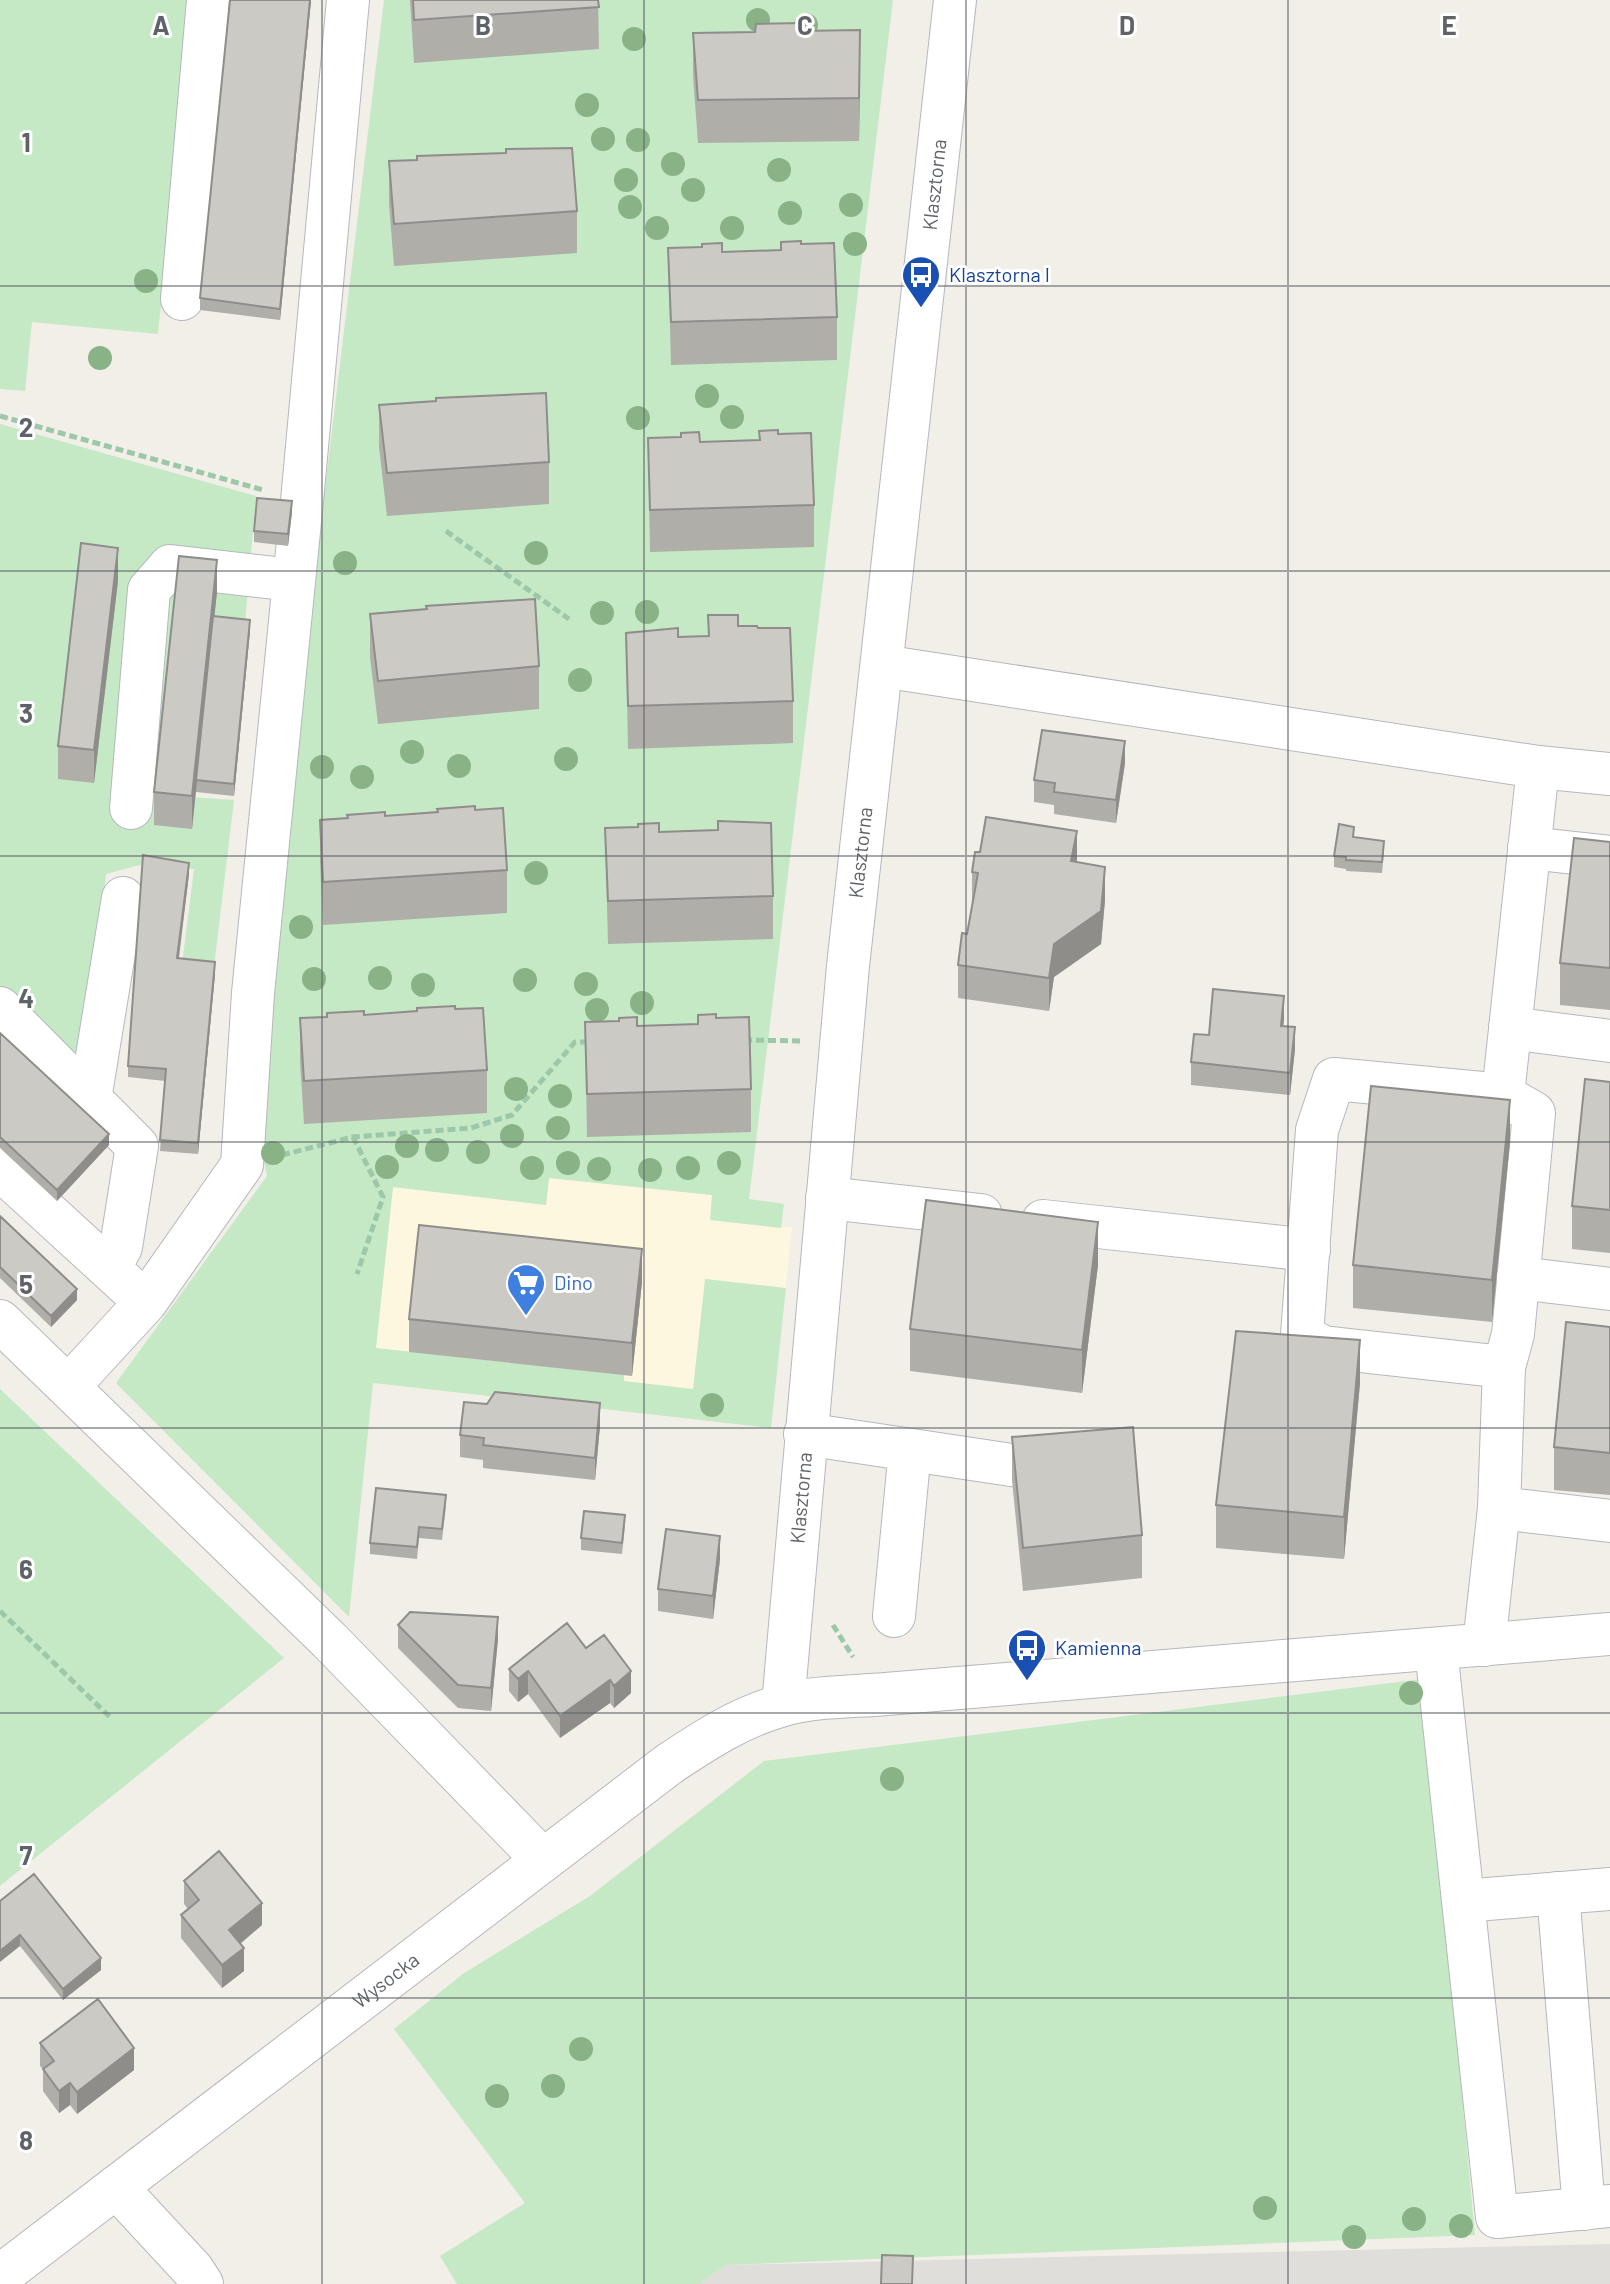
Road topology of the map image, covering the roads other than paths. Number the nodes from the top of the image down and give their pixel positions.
1 (208, 0) edge
2 (348, 0) edge
3 (955, 0) edge
4 (182, 299) dead end
5 (293, 580) junction
6 (882, 666) junction
7 (1538, 767) junction
8 (1610, 774) edge
9 (131, 808) dead end
10 (1529, 848) junction
11 (1610, 857) edge
12 (123, 898) dead end
13 (0, 1008) edge
14 (1510, 1028) junction
15 (1610, 1041) edge
16 (1503, 1095) junction
17 (90, 1099) junction
18 (0, 1169) edge
19 (827, 1198) junction
20 (1309, 1250) junction
21 (109, 1268) junction
22 (1518, 1278) junction
23 (1610, 1289) edge
24 (146, 1302) junction
25 (0, 1321) edge
26 (1504, 1367) junction
27 (69, 1386) junction
28 (805, 1434) junction
29 (1106, 1448) edge
30 (910, 1450) junction
31 (1499, 1508) junction
32 (1610, 1521) edge
33 (894, 1616) dead end
34 (1610, 1634) edge
35 (1484, 1645) junction
36 (1436, 1649) junction
37 (783, 1705) junction
38 (543, 1860) junction
39 (1610, 1889) edge
40 (1558, 1893) junction
41 (1463, 1901) junction
42 (116, 2187) junction
43 (1597, 2207) edge
44 (0, 2276) edge
45 (202, 2284) edge

1 - 4 street
2 - 5 street
3 - 6 street, Klasztorna
5 - 9 street
5 - 24 street
6 - 7 street
6 - 19 street, Klasztorna
7 - 8 street
7 - 10 street
10 - 11 street
10 - 14 street
12 - 17 street
13 - 17 street
14 - 15 street
14 - 16 street
16 - 20 street
16 - 22 street
17 - 21 street
18 - 21 street
19 - 20 street
19 - 28 street, Klasztorna
20 - 26 street
21 - 24 street
22 - 23 street
22 - 26 street
24 - 27 street
25 - 27 street
26 - 31 street
27 - 38 street
28 - 30 street
28 - 37 street, Klasztorna
29 - 30 street
30 - 33 street
31 - 32 street
31 - 35 street
34 - 35 street
35 - 36 street
36 - 37 street
36 - 41 street
37 - 38 street, Wysocka
38 - 42 street, Wysocka
39 - 40 street
40 - 41 street
40 - 43 street
41 - 43 street
42 - 44 street, Wysocka
42 - 45 street

